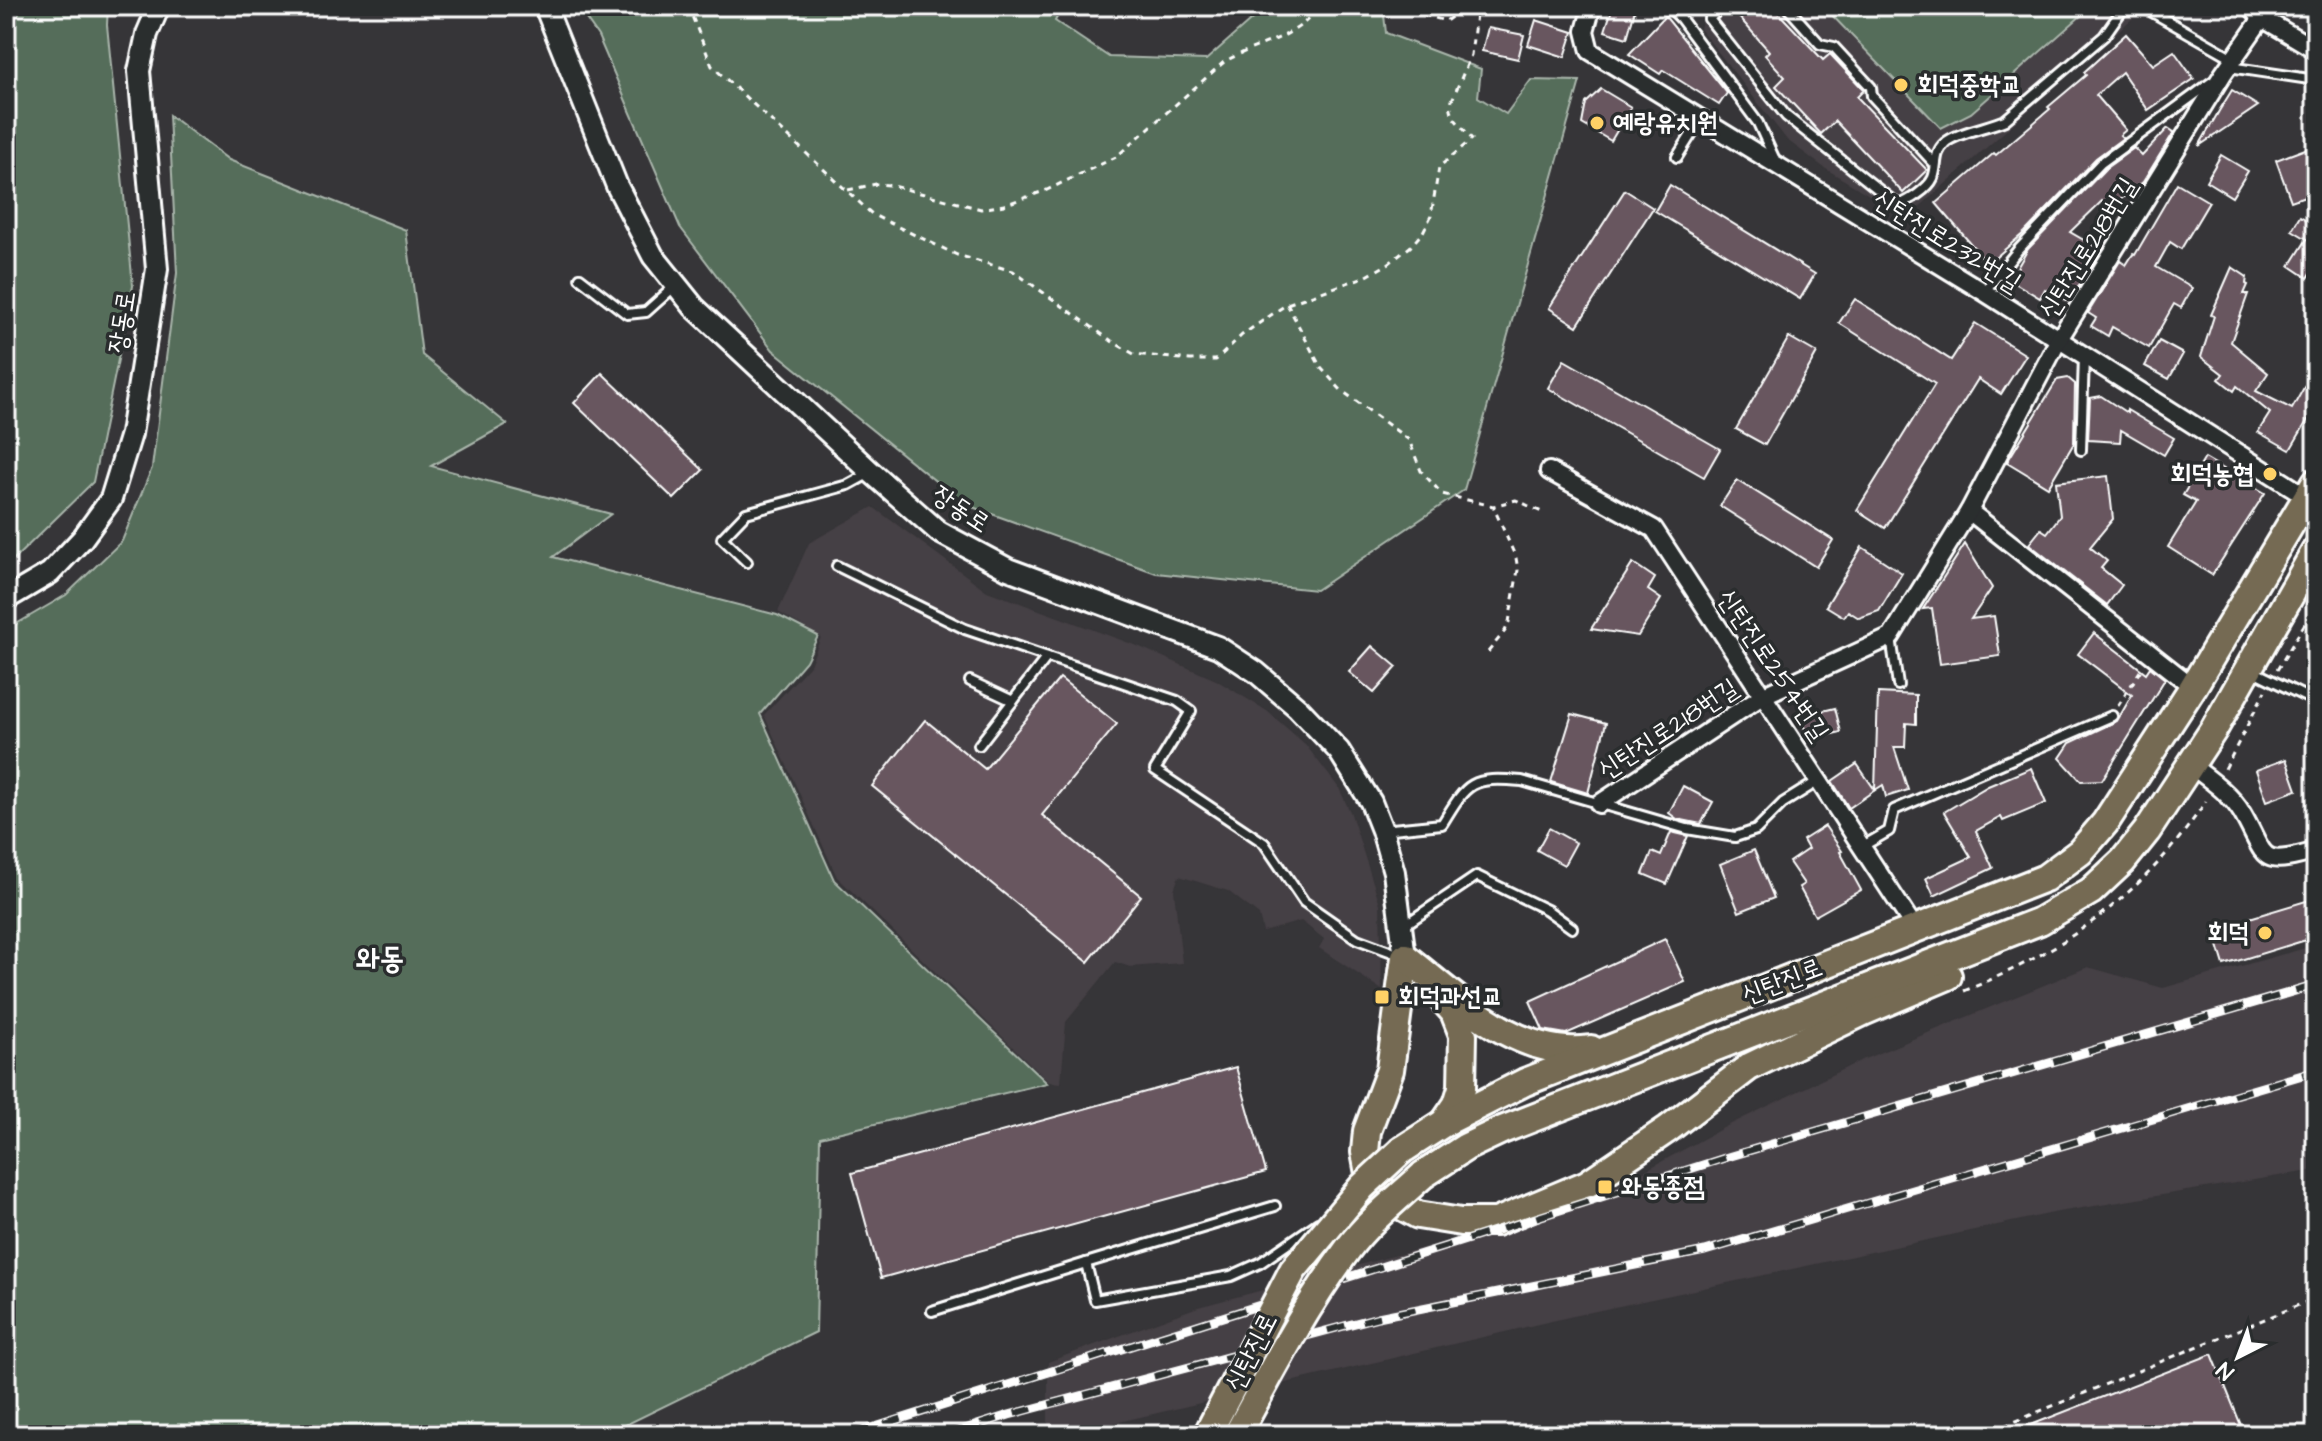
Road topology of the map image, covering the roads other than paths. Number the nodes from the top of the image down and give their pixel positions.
1 (159, 6) edge
2 (545, 6) edge
3 (1592, 6) edge
4 (1668, 6) edge
5 (1722, 6) edge
6 (1786, 6) edge
7 (2128, 6) edge
8 (2256, 12) edge
9 (2316, 50) edge
10 (2228, 66) junction
11 (2316, 80) edge
12 (1701, 119) junction
13 (1677, 157) dead end
14 (1934, 163) junction
15 (1777, 165) junction
16 (580, 278) dead end
17 (675, 286) junction
18 (1984, 292) junction
19 (2059, 339) junction
20 (2084, 355) junction
21 (2081, 450) dead end
22 (1549, 471) dead end
23 (871, 472) junction
24 (2313, 494) edge
25 (1969, 511) junction
26 (2316, 550) edge
27 (747, 562) dead end
28 (837, 566) dead end
29 (6, 599) edge
30 (1891, 637) junction
31 (1047, 657) junction
32 (2248, 669) junction
33 (970, 681) dead end
34 (1898, 685) dead end
35 (2193, 687) junction
36 (1762, 696) junction
37 (1013, 701) junction
38 (2316, 702) edge
39 (2112, 716) road end
40 (979, 745) dead end
41 (2192, 766) junction
42 (1821, 780) junction
43 (1599, 804) junction
44 (1382, 830) junction
45 (1863, 846) junction
46 (2316, 851) edge
47 (2040, 921) junction
48 (1403, 927) junction
49 (1572, 928) dead end
50 (1916, 930) junction
51 (1405, 957) junction
52 (1610, 1046) junction
53 (1444, 1123) junction
54 (1369, 1174) junction
55 (1275, 1206) dead end
56 (1086, 1263) junction
57 (932, 1311) dead end
58 (1207, 1435) edge
59 (1237, 1435) edge

1 - 29 street, 장동로
2 - 17 street, 장동로
3 - 12 street, 신탄진로232번길
4 - 15 lane
5 - 14 lane
6 - 14 lane
7 - 10 lane
7 - 14 lane
8 - 9 street, 신탄진로218번길
8 - 10 street, 신탄진로218번길
10 - 11 lane
10 - 18 lane
10 - 19 street, 신탄진로218번길
12 - 13 lane
12 - 15 street, 신탄진로232번길
15 - 18 street, 신탄진로232번길
16 - 17 lane
17 - 23 street, 장동로
18 - 19 street, 신탄진로232번길
19 - 20 street, 신탄진로232번길
19 - 25 street, 신탄진로218번길
20 - 21 lane
20 - 24 street, 신탄진로232번길
22 - 36 street, 신탄진로254번길
23 - 27 lane
23 - 44 street, 장동로
24 - 35 main road, 신탄진로
25 - 30 street, 신탄진로218번길
25 - 35 street
26 - 32 main road, 신탄진로
28 - 31 lane
30 - 34 lane
30 - 36 street, 신탄진로218번길
31 - 37 lane
31 - 51 lane
32 - 38 lane
32 - 41 main road, 신탄진로
33 - 37 lane
35 - 50 main road, 신탄진로
36 - 42 street, 신탄진로254번길
36 - 43 street, 신탄진로218번길
37 - 40 lane
39 - 45 lane
41 - 46 street
41 - 47 main road, 신탄진로
42 - 43 lane
42 - 45 street, 신탄진로254번길
43 - 44 lane
44 - 48 street, 장동로
45 - 50 street, 신탄진로254번길
47 - 54 main road
47 - 59 main road, 신탄진로, bridge
48 - 49 lane
48 - 51 street, 장동로
50 - 52 main road, 신탄진로
51 - 52 main road
51 - 53 main road
51 - 54 main road
52 - 53 main road, 신탄진로
53 - 58 main road, 신탄진로, bridge
54 - 56 lane
55 - 56 lane
56 - 57 lane

